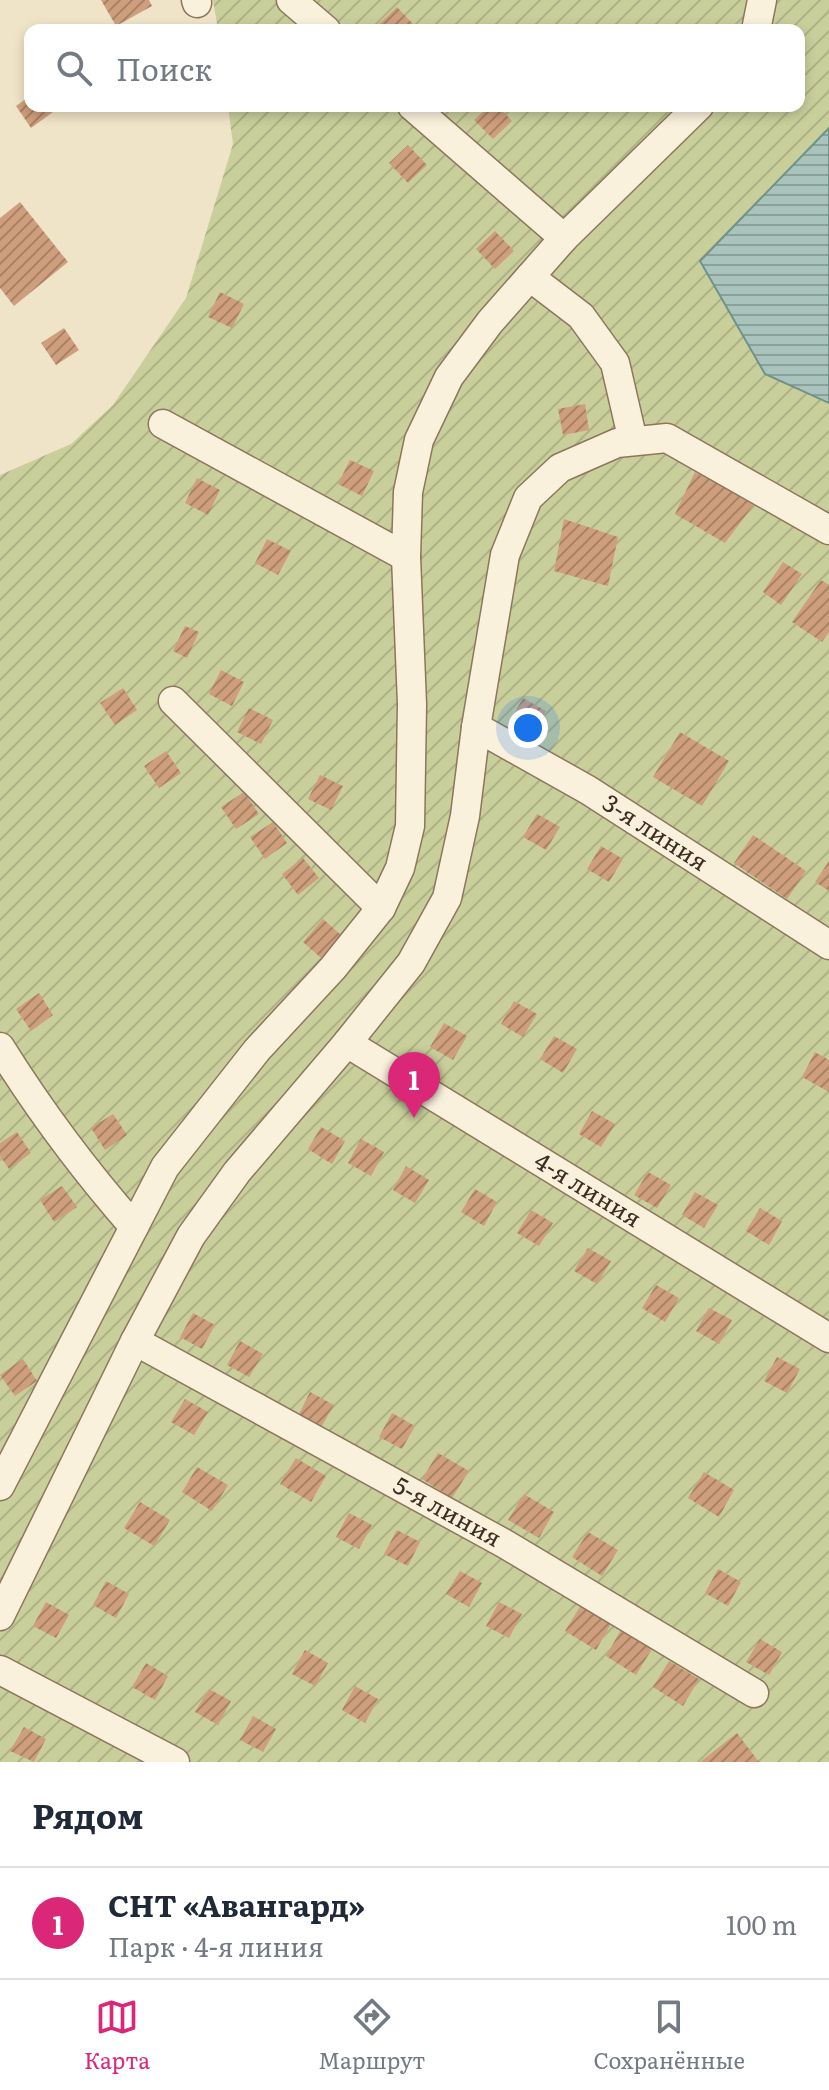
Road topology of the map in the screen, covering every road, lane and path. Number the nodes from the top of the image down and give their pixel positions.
1 (291, 0) edge
2 (762, 0) edge
3 (319, 24) edge
4 (757, 24) edge
5 (419, 112) edge
6 (693, 112) edge
7 (564, 238) junction
8 (530, 277) junction
9 (163, 424) dead end
10 (633, 441) junction
11 (829, 530) edge
12 (406, 557) junction
13 (173, 701) dead end
14 (476, 727) junction
15 (381, 908) junction
16 (829, 945) edge
17 (347, 1043) junction
18 (0, 1047) edge
19 (134, 1227) junction
20 (829, 1338) edge
21 (135, 1341) junction
22 (0, 1486) edge
23 (0, 1616) edge
24 (0, 1670) edge
25 (754, 1693) dead end
26 (175, 1762) edge

1 - 3 street
2 - 4 street
5 - 7 street
6 - 7 street
7 - 8 street
8 - 10 street
8 - 12 street
9 - 12 street
10 - 11 street
10 - 14 street
12 - 15 street
13 - 15 street
14 - 16 street, 3-я линия
14 - 17 street
15 - 19 street
17 - 20 street, 4-я линия
17 - 21 street
18 - 19 street
19 - 22 street
21 - 23 street
21 - 25 street, 5-я линия
24 - 26 street

